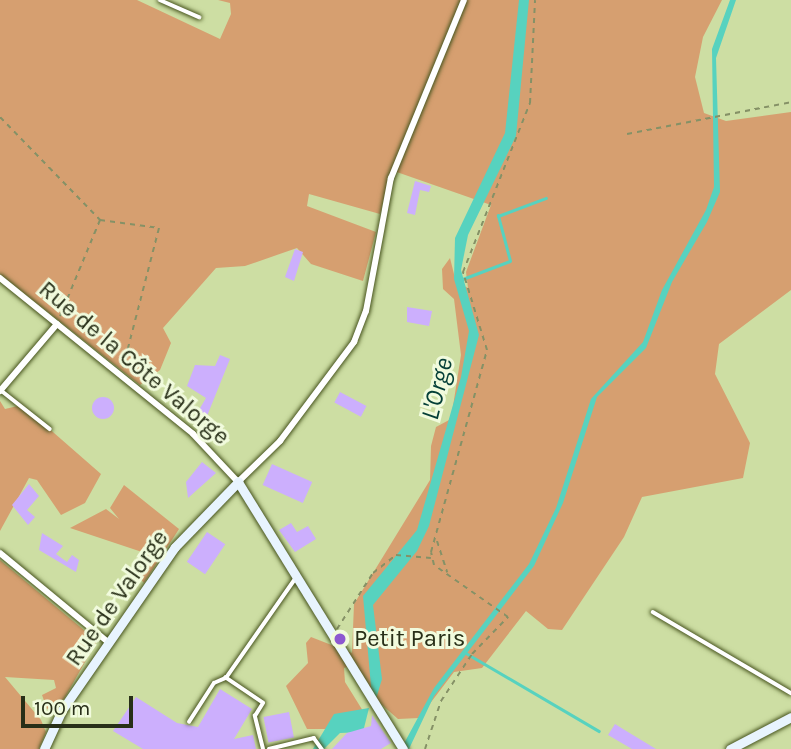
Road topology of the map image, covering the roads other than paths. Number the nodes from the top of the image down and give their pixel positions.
1 (160, 0) edge
2 (464, 0) edge
3 (199, 17) dead end
4 (0, 278) edge
5 (57, 324) junction
6 (0, 390) edge
7 (50, 429) dead end
8 (238, 482) junction
9 (0, 553) edge
10 (296, 577) junction
11 (653, 612) dead end
12 (108, 642) junction
13 (226, 678) junction
14 (791, 693) edge
15 (791, 716) edge
16 (189, 722) dead end
17 (401, 748) edge
18 (44, 749) edge
19 (263, 749) edge
20 (269, 749) edge
21 (322, 749) edge
22 (730, 749) edge

1 - 3 lane
2 - 8 street
4 - 5 street, Rue de la Côte Valorge
5 - 6 street
5 - 8 street, Rue de la Côte Valorge
6 - 7 lane
8 - 10 street
8 - 12 street, Rue de Valorge
9 - 12 street
10 - 13 lane
10 - 17 street
11 - 14 lane
12 - 18 street, Rue de Valorge
13 - 16 lane
13 - 19 lane
15 - 22 street
20 - 21 lane

